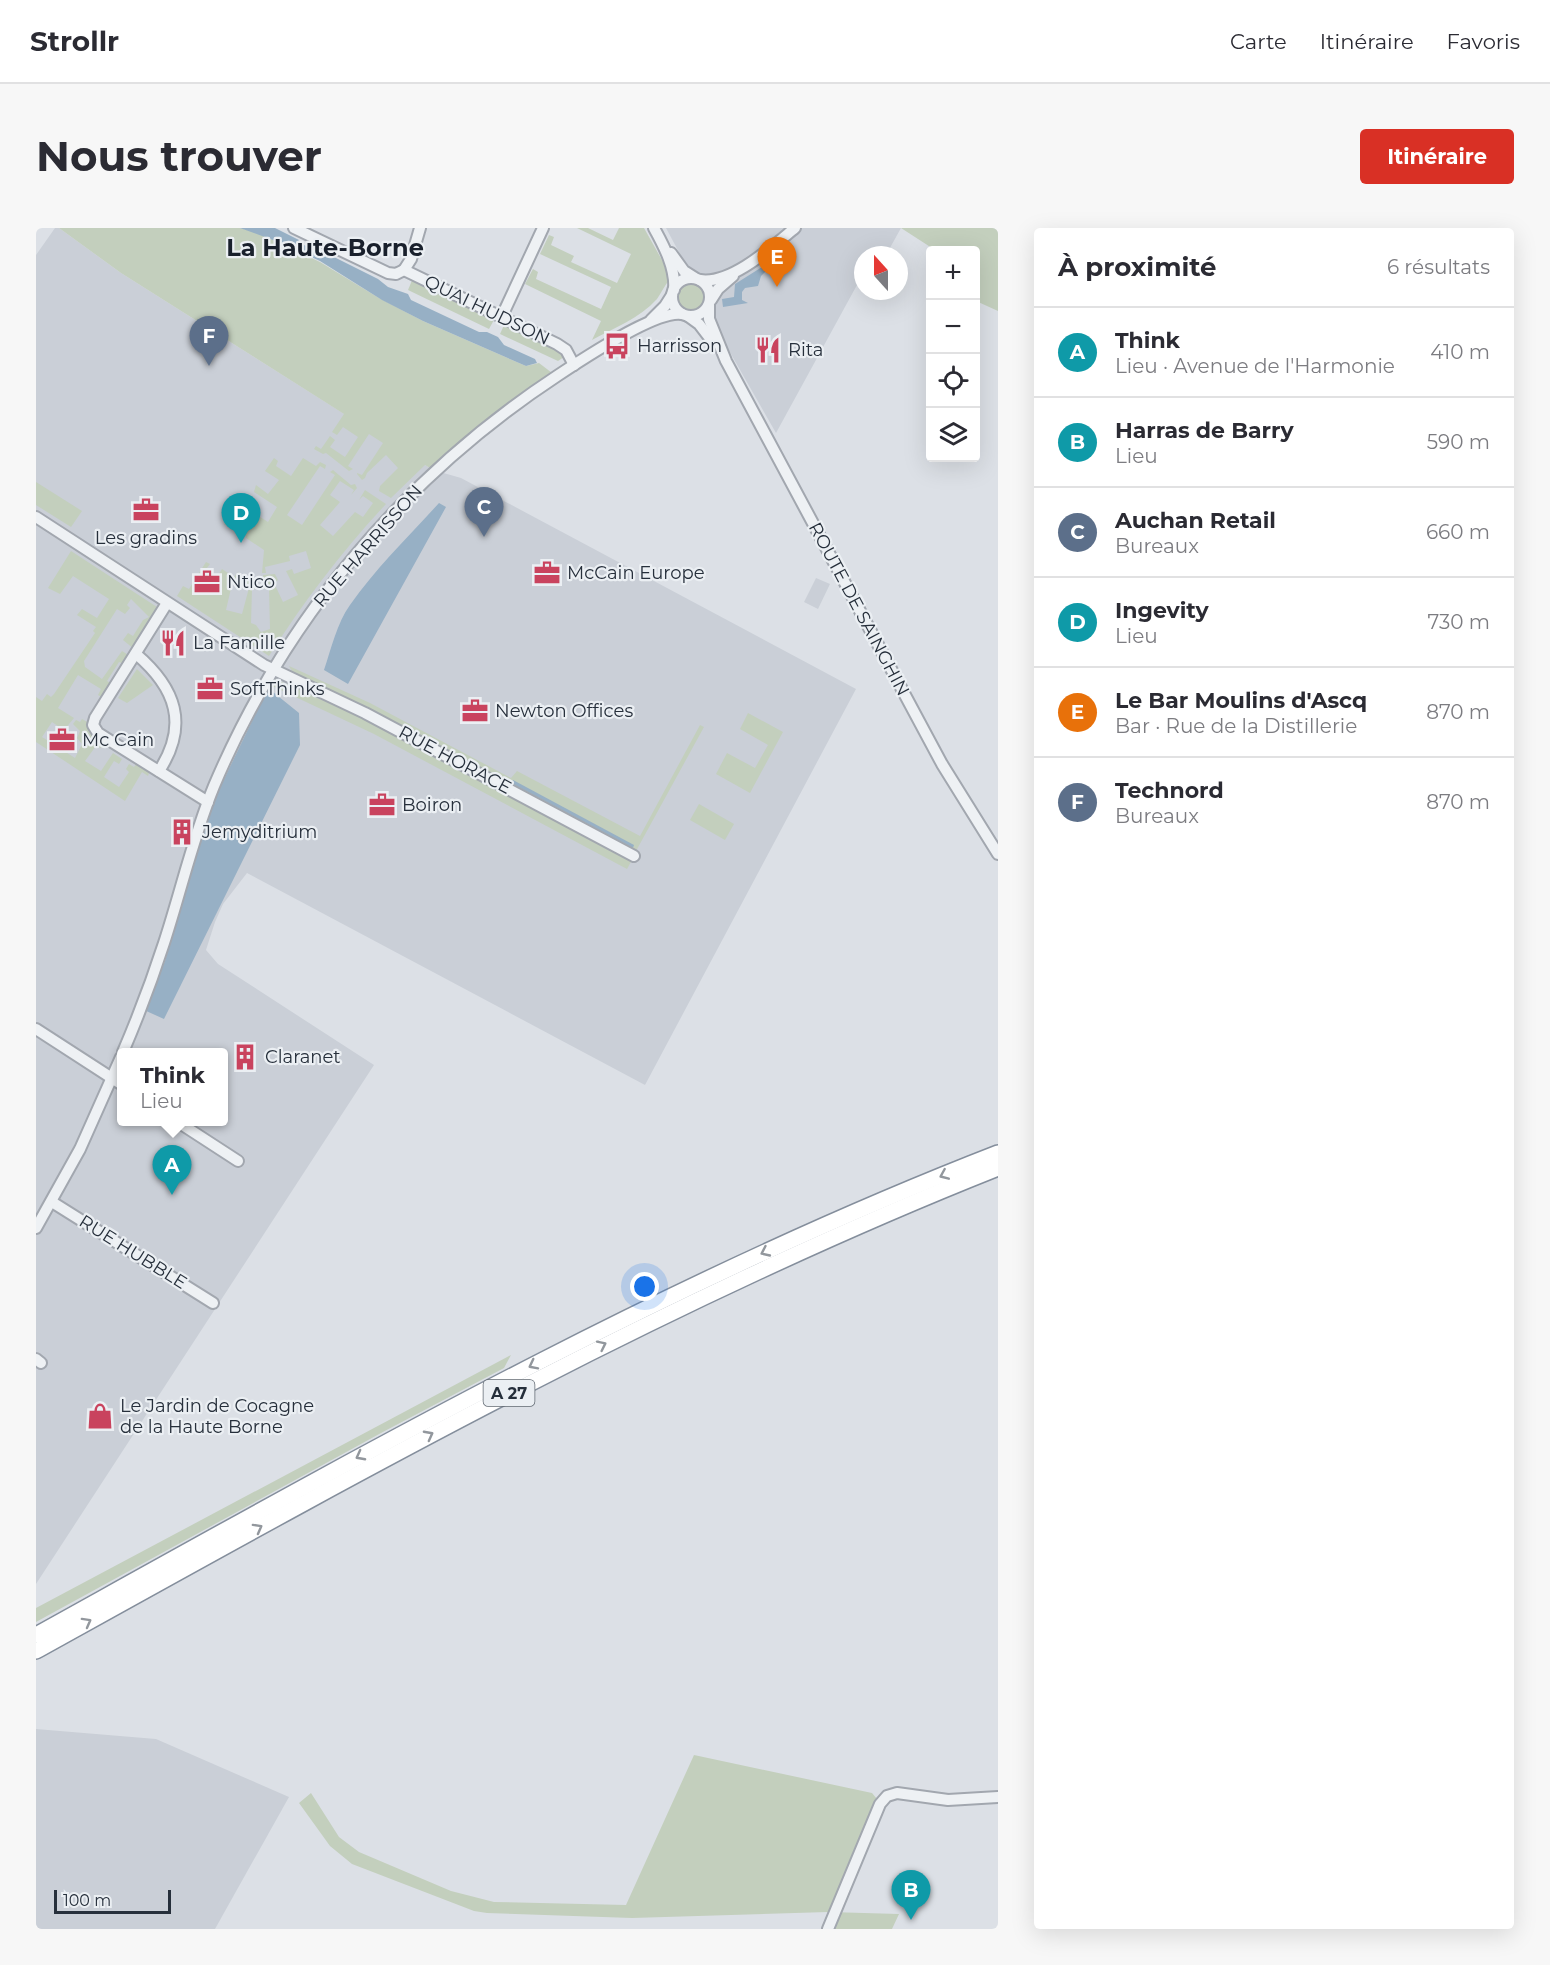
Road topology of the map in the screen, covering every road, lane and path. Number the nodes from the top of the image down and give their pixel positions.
1 (294, 228) edge
2 (420, 228) edge
3 (543, 228) edge
4 (795, 228) edge
5 (310, 231) edge
6 (656, 232) edge
7 (749, 263) junction
8 (404, 270) junction
9 (698, 279) junction
10 (673, 292) junction
11 (710, 302) junction
12 (685, 315) junction
13 (502, 316) junction
14 (640, 327) junction
15 (726, 361) junction
16 (574, 364) junction
17 (36, 518) edge
18 (167, 603) junction
19 (136, 654) junction
20 (273, 669) junction
21 (159, 771) junction
22 (208, 802) junction
23 (998, 854) edge
24 (634, 856) dead end
25 (36, 1029) edge
26 (125, 1048) edge
27 (116, 1081) edge
28 (184, 1126) edge
29 (998, 1153) edge
30 (238, 1161) dead end
31 (998, 1168) edge
32 (52, 1202) junction
33 (36, 1228) edge
34 (213, 1303) dead end
35 (36, 1635) edge
36 (36, 1651) edge
37 (998, 1797) edge
38 (828, 1929) edge

1 - 5 street, QUAI HUDSON
2 - 8 street
3 - 13 street
4 - 7 street
5 - 8 street, QUAI HUDSON
6 - 9 street
6 - 10 street
7 - 9 street
7 - 11 street
8 - 13 street, QUAI HUDSON
9 - 10 street
9 - 11 street
10 - 12 street
10 - 14 street, RUE HARRISSON
11 - 12 street
11 - 15 street, ROUTE DE SAINGHIN
12 - 14 street, RUE HARRISSON
12 - 15 street, ROUTE DE SAINGHIN
13 - 16 street, QUAI HUDSON
14 - 16 street, RUE HARRISSON
15 - 23 street, ROUTE DE SAINGHIN
16 - 20 street, RUE HARRISSON
17 - 18 street, RUE HORACE
18 - 19 street
18 - 20 street, RUE HORACE
19 - 21 street
19 - 21 street
20 - 22 street, RUE HARRISSON
20 - 24 street, RUE HORACE
21 - 22 street
22 - 26 street, RUE HARRISSON
25 - 27 street
27 - 32 street
28 - 30 street
29 -> 35 highway, A 27
36 -> 31 highway, A 27
32 - 33 street
32 - 34 street, RUE HUBBLE
37 - 38 street

